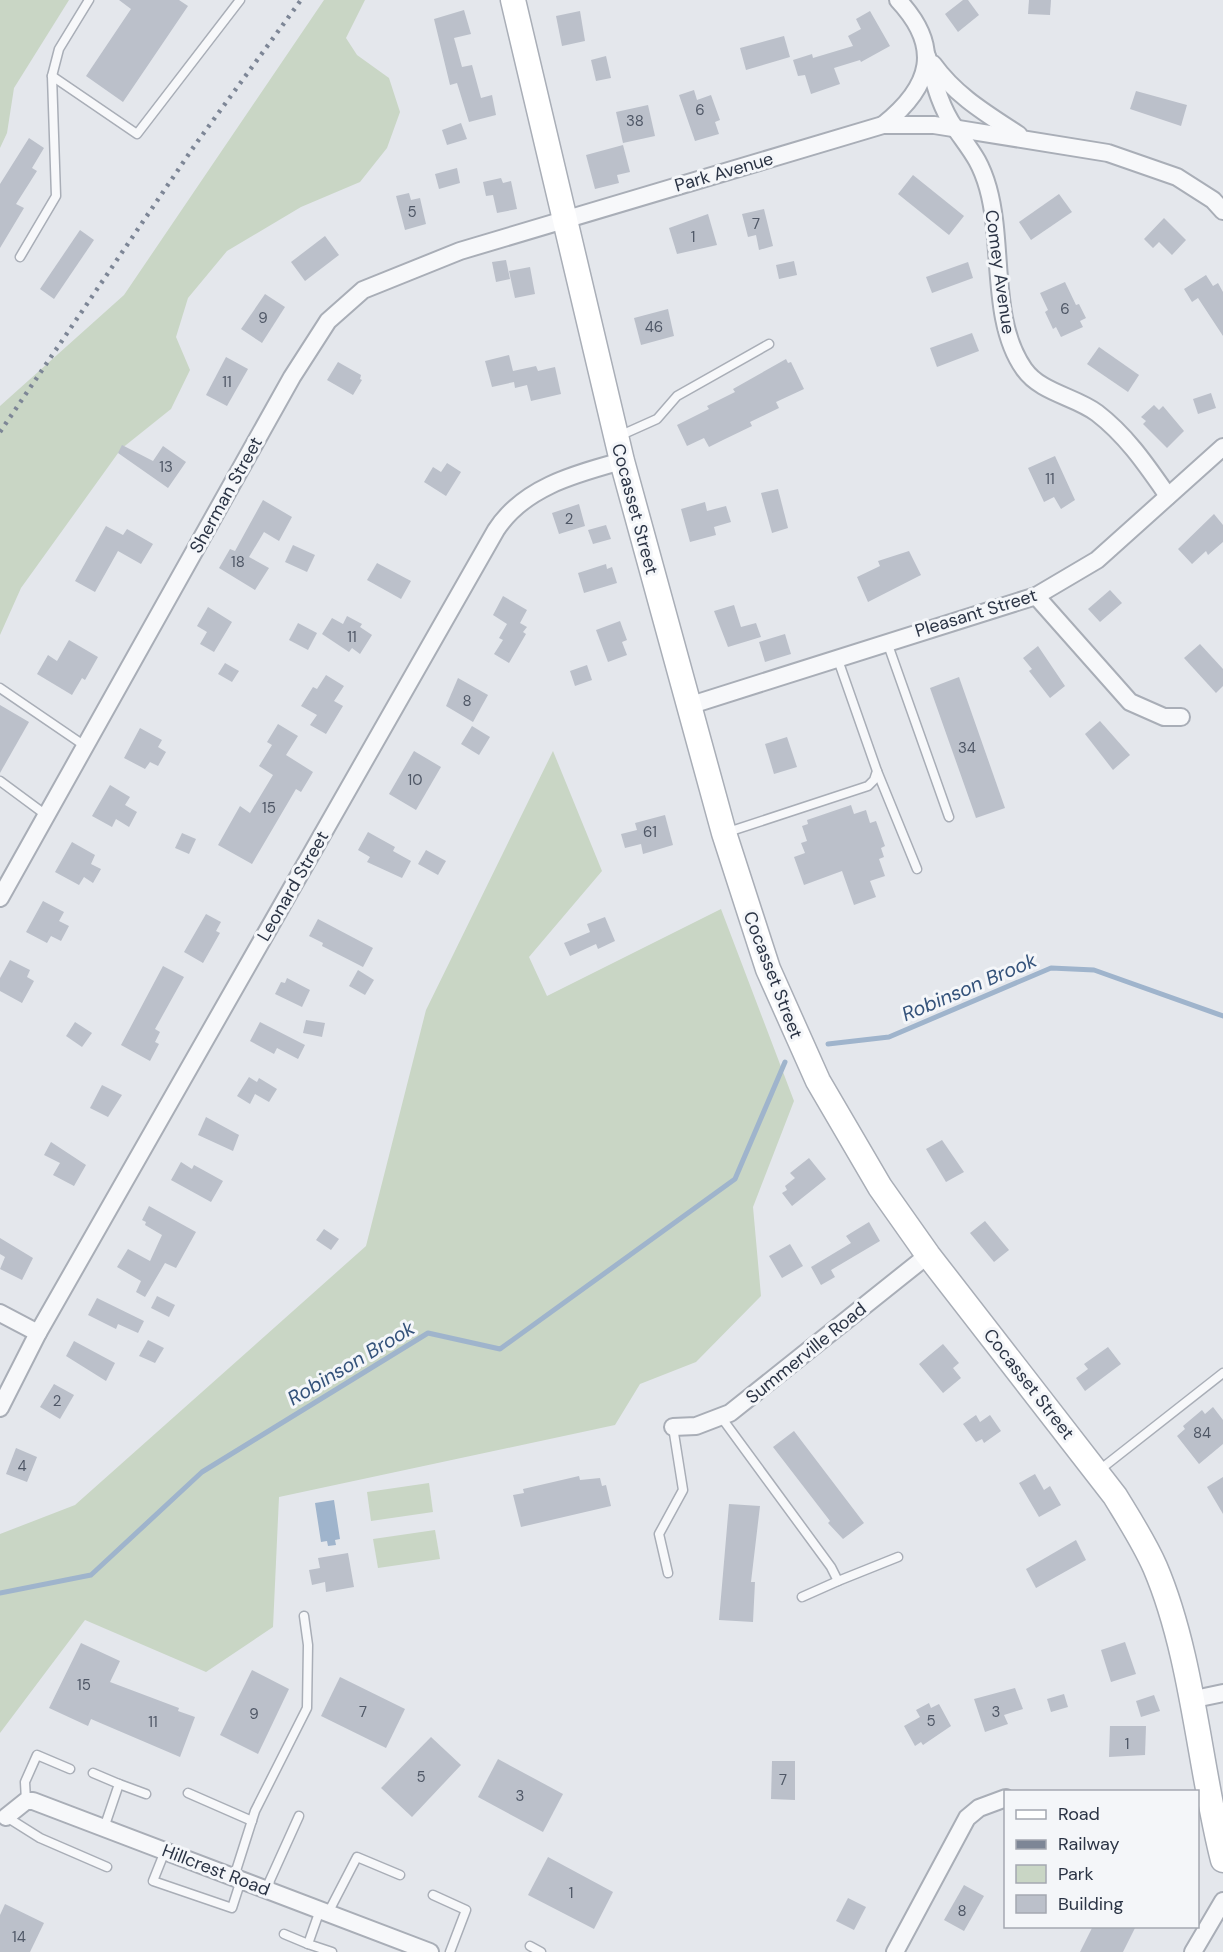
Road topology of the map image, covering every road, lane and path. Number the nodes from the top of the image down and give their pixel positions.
1 (89, 0) edge
2 (240, 0) edge
3 (513, 0) edge
4 (898, 0) edge
5 (927, 56) junction
6 (52, 76) junction
7 (884, 125) junction
8 (955, 128) junction
9 (1023, 138) junction
10 (1223, 211) edge
11 (564, 219) junction
12 (20, 257) dead end
13 (769, 344) dead end
14 (616, 437) junction
15 (1223, 447) edge
16 (622, 461) junction
17 (1168, 496) junction
18 (1036, 596) junction
19 (887, 641) junction
20 (837, 657) junction
21 (0, 688) edge
22 (688, 706) junction
23 (1181, 717) dead end
24 (85, 746) junction
25 (878, 771) junction
26 (0, 781) edge
27 (46, 815) junction
28 (949, 818) dead end
29 (724, 833) junction
30 (917, 869) dead end
31 (0, 898) edge
32 (928, 1255) junction
33 (0, 1313) edge
34 (38, 1333) junction
35 (1223, 1373) edge
36 (0, 1408) edge
37 (721, 1418) junction
38 (673, 1427) joint
39 (1097, 1472) junction
40 (898, 1557) dead end
41 (668, 1573) dead end
42 (838, 1581) junction
43 (802, 1597) dead end
44 (304, 1616) dead end
45 (1223, 1693) edge
46 (1190, 1700) junction
47 (70, 1769) dead end
48 (93, 1773) dead end
49 (119, 1784) junction
50 (188, 1793) dead end
51 (146, 1794) dead end
52 (1004, 1798) edge
53 (26, 1801) junction
54 (1203, 1801) edge
55 (3, 1815) edge
56 (299, 1816) dead end
57 (252, 1821) junction
58 (104, 1828) junction
59 (165, 1851) junction
60 (1223, 1860) edge
61 (106, 1867) dead end
62 (400, 1875) dead end
63 (238, 1879) junction
64 (267, 1889) junction
65 (433, 1896) dead end
66 (1223, 1900) edge
67 (324, 1911) junction
68 (284, 1934) dead end
69 (308, 1944) junction
70 (530, 1946) dead end
71 (402, 1947) edge
72 (332, 1952) edge
73 (430, 1952) edge
74 (450, 1952) edge
75 (541, 1952) edge
76 (895, 1952) edge
77 (1193, 1952) edge

1 - 6 lane
2 - 6 lane
3 - 11 main road, Cocasset Street
4 - 5 street
5 - 7 street, Park Avenue
5 - 8 street
5 - 9 street
6 - 12 lane
7 - 8 street, Park Avenue
7 - 11 street, Park Avenue
8 - 9 street, Park Avenue
8 - 17 street, Comey Avenue
9 - 10 street, Park Avenue
11 - 14 main road, Cocasset Street
11 - 24 street, Sherman Street
13 - 14 lane
14 - 16 main road, Cocasset Street
15 - 17 street, Pleasant Street
16 - 22 main road, Cocasset Street
16 - 34 street, Leonard Street
17 - 18 street, Pleasant Street
18 - 19 street, Pleasant Street
18 - 23 street
19 - 20 street, Pleasant Street
19 - 28 lane
20 - 22 street, Pleasant Street
20 - 25 lane
21 - 24 lane
22 - 29 main road, Cocasset Street
24 - 27 street, Sherman Street
25 - 29 lane
25 - 30 lane
26 - 27 lane
27 - 31 street, Sherman Street
29 - 32 main road, Cocasset Street
32 - 37 street, Summerville Road
32 - 39 main road, Cocasset Street
33 - 34 street
34 - 36 street, Leonard Street
35 - 39 lane
37 - 38 street, Summerville Road
37 - 42 lane
38 - 41 lane
39 - 46 main road, Cocasset Street
40 - 42 lane
42 - 43 lane
44 - 57 lane
45 - 46 street
46 - 54 main road, Cocasset Street
47 - 53 lane
48 - 49 lane
49 - 51 lane
49 - 58 lane
50 - 57 lane
52 - 76 street
53 - 55 street
53 - 58 street, Hillcrest Road
54 - 60 main road, Cocasset Street
55 - 61 lane
56 - 64 lane
57 - 63 lane
58 - 59 street, Hillcrest Road
59 - 63 street, Hillcrest Road
59 - 63 lane
62 - 67 lane
63 - 64 street, Hillcrest Road
64 - 67 street, Hillcrest Road
65 - 74 lane
66 - 77 street
67 - 69 lane
67 - 71 street, Hillcrest Road
68 - 69 lane
69 - 72 lane
70 - 75 lane
71 - 73 street, Hillcrest Road

